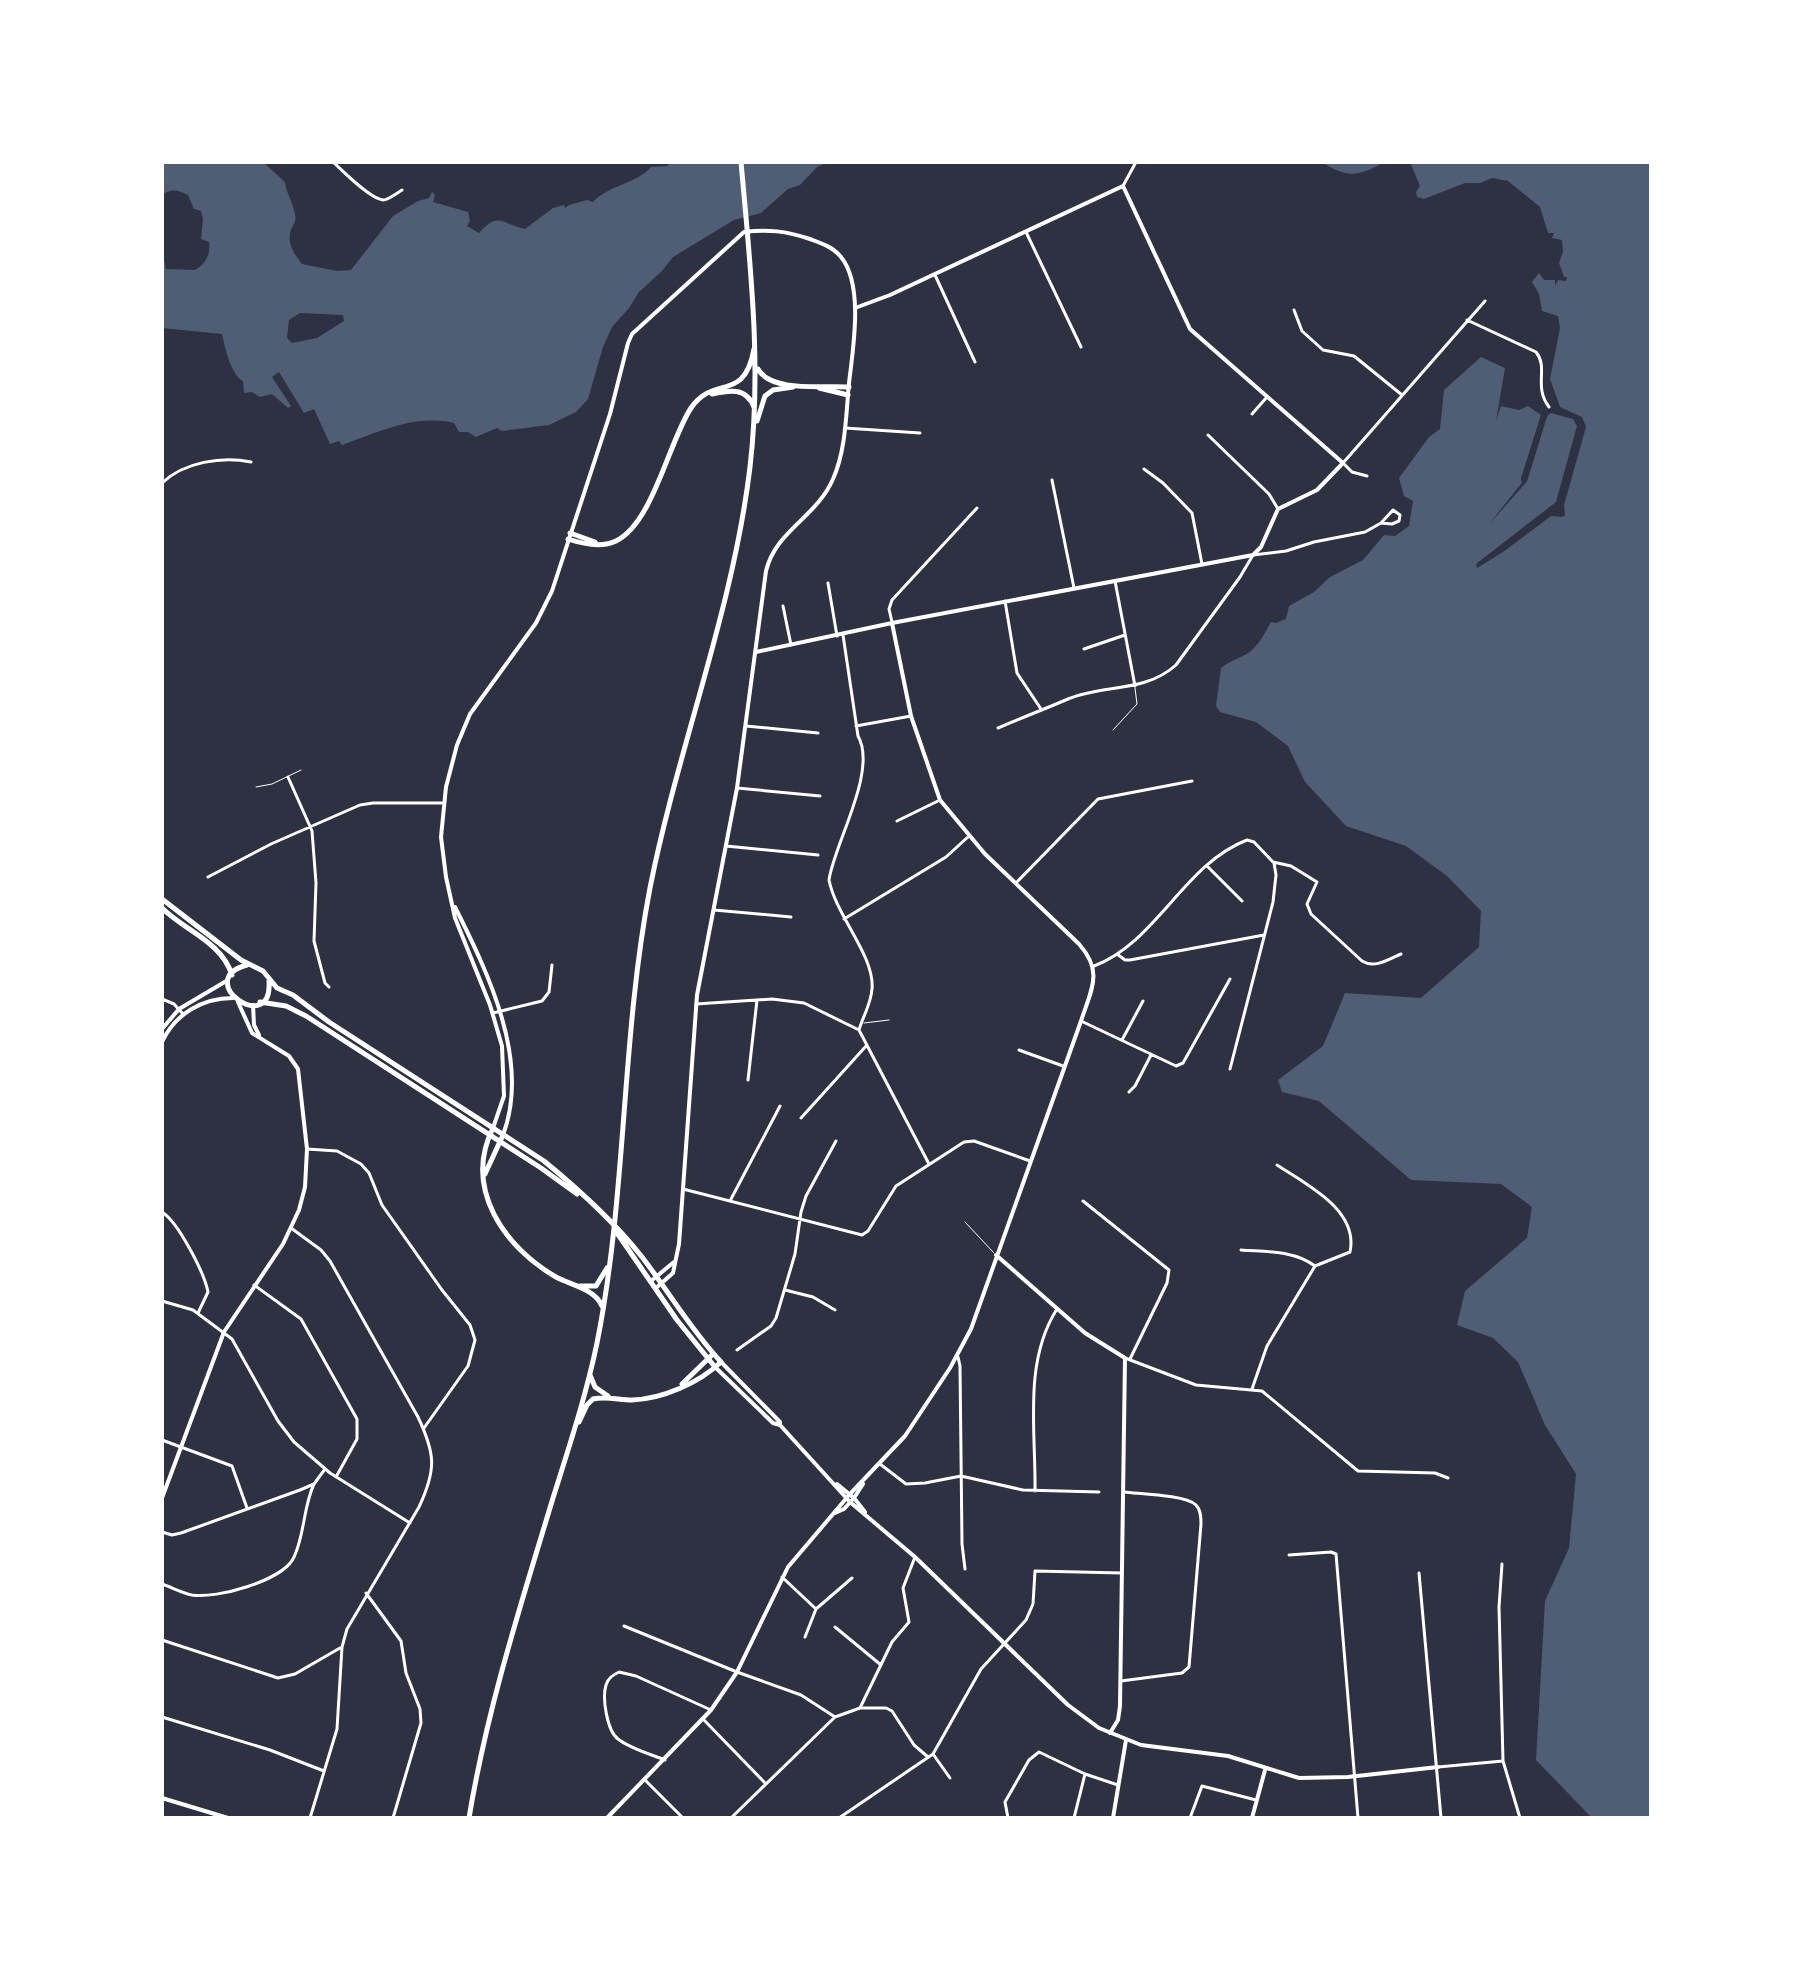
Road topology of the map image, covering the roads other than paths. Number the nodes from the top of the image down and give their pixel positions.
1 (333, 162) edge
2 (741, 162) edge
3 (1136, 162) edge
4 (1123, 186) junction
5 (402, 190) dead end
6 (1026, 232) junction
7 (935, 274) junction
8 (1485, 301) dead end
9 (854, 308) junction
10 (1294, 310) dead end
11 (1467, 320) junction
12 (755, 340) junction
13 (1081, 347) dead end
14 (975, 362) dead end
15 (756, 365) junction
16 (798, 386) junction
17 (814, 387) junction
18 (849, 387) junction
19 (848, 395) junction
20 (1402, 395) junction
21 (703, 396) junction
22 (1267, 397) junction
23 (1549, 407) dead end
24 (755, 410) junction
25 (1252, 414) dead end
26 (845, 428) junction
27 (920, 433) dead end
28 (753, 435) junction
29 (1208, 435) dead end
30 (251, 462) dead end
31 (1343, 463) junction
32 (1144, 469) dead end
33 (1367, 476) dead end
34 (1052, 480) dead end
35 (162, 483) edge
36 (977, 508) dead end
37 (1278, 509) junction
38 (1381, 523) junction
39 (569, 536) junction
40 (1253, 555) junction
41 (1202, 564) junction
42 (1115, 581) junction
43 (828, 583) dead end
44 (1074, 588) junction
45 (1005, 601) junction
46 (783, 606) dead end
47 (892, 623) junction
48 (840, 635) junction
49 (1125, 635) junction
50 (791, 646) junction
51 (1084, 649) dead end
52 (756, 652) junction
53 (1135, 686) junction
54 (1042, 709) junction
55 (911, 716) junction
56 (746, 726) junction
57 (856, 726) junction
58 (998, 728) dead end
59 (1113, 730) dead end
60 (818, 733) dead end
61 (301, 770) dead end
62 (288, 777) junction
63 (1192, 781) dead end
64 (256, 787) dead end
65 (737, 788) junction
66 (820, 796) dead end
67 (940, 800) junction
68 (443, 803) junction
69 (897, 821) dead end
70 (312, 827) junction
71 (969, 836) junction
72 (726, 846) junction
73 (818, 855) dead end
74 (1273, 862) junction
75 (1207, 866) junction
76 (208, 877) dead end
77 (1016, 883) junction
78 (451, 898) junction
79 (162, 899) edge
80 (1242, 901) dead end
81 (162, 908) edge
82 (714, 910) junction
83 (791, 917) dead end
84 (844, 919) junction
85 (1264, 935) junction
86 (1117, 954) junction
87 (1401, 954) dead end
88 (249, 965) junction
89 (552, 965) dead end
90 (1094, 966) junction
91 (231, 976) junction
92 (1230, 979) dead end
93 (268, 980) junction
94 (329, 987) dead end
95 (162, 999) edge
96 (235, 1000) junction
97 (757, 1000) junction
98 (1143, 1001) dead end
99 (260, 1002) junction
100 (696, 1004) junction
101 (253, 1005) junction
102 (179, 1009) junction
103 (499, 1011) junction
104 (493, 1013) junction
105 (183, 1014) junction
106 (889, 1020) dead end
107 (1081, 1021) junction
108 (861, 1024) junction
109 (162, 1029) edge
110 (859, 1030) junction
111 (260, 1037) junction
112 (1122, 1040) junction
113 (162, 1042) edge
114 (867, 1045) junction
115 (1019, 1050) dead end
116 (1151, 1055) junction
117 (1063, 1066) junction
118 (1230, 1069) dead end
119 (748, 1080) dead end
120 (1129, 1092) dead end
121 (780, 1106) dead end
122 (801, 1118) dead end
123 (493, 1128) junction
124 (489, 1135) junction
125 (501, 1138) junction
126 (836, 1141) dead end
127 (307, 1149) junction
128 (1030, 1161) junction
129 (929, 1164) junction
130 (1277, 1165) dead end
131 (484, 1178) junction
132 (683, 1189) junction
133 (730, 1201) junction
134 (1083, 1201) dead end
135 (162, 1212) edge
136 (800, 1219) junction
137 (965, 1222) dead end
138 (291, 1228) junction
139 (1241, 1250) dead end
140 (996, 1255) junction
141 (610, 1260) junction
142 (674, 1262) junction
143 (1315, 1266) junction
144 (654, 1278) junction
145 (571, 1284) junction
146 (254, 1285) junction
147 (659, 1286) junction
148 (785, 1290) junction
149 (162, 1301) edge
150 (1057, 1309) junction
151 (835, 1310) dead end
152 (603, 1311) junction
153 (198, 1313) junction
154 (224, 1332) junction
155 (737, 1350) dead end
156 (713, 1354) junction
157 (957, 1355) junction
158 (1128, 1359) junction
159 (709, 1360) junction
160 (718, 1365) junction
161 (590, 1374) junction
162 (678, 1387) junction
163 (1252, 1389) junction
164 (613, 1398) junction
165 (424, 1428) junction
166 (573, 1433) junction
167 (162, 1440) edge
168 (180, 1446) junction
169 (880, 1464) junction
170 (325, 1469) junction
171 (961, 1476) junction
172 (336, 1477) junction
173 (1448, 1478) dead end
174 (314, 1484) junction
175 (1035, 1491) junction
176 (1123, 1491) junction
177 (1099, 1492) dead end
178 (162, 1498) edge
179 (850, 1498) junction
180 (247, 1508) junction
181 (410, 1523) junction
182 (162, 1532) edge
183 (1289, 1555) dead end
184 (915, 1557) junction
185 (1502, 1564) dead end
186 (965, 1569) dead end
187 (1122, 1573) junction
188 (1419, 1573) dead end
189 (782, 1577) junction
190 (852, 1578) dead end
191 (162, 1584) edge
192 (366, 1593) junction
193 (816, 1609) junction
194 (624, 1626) dead end
195 (835, 1627) dead end
196 (805, 1637) dead end
197 (162, 1640) edge
198 (1003, 1643) junction
199 (342, 1647) junction
200 (881, 1665) junction
201 (737, 1672) junction
202 (1121, 1681) junction
203 (860, 1708) junction
204 (711, 1710) junction
205 (162, 1717) edge
206 (835, 1717) junction
207 (703, 1719) junction
208 (1110, 1733) junction
209 (1126, 1740) junction
210 (933, 1754) junction
211 (928, 1757) junction
212 (665, 1760) junction
213 (1503, 1761) junction
214 (1438, 1767) junction
215 (1265, 1769) junction
216 (324, 1771) junction
217 (1085, 1774) junction
218 (1355, 1776) junction
219 (950, 1778) dead end
220 (645, 1780) junction
221 (766, 1784) junction
222 (1118, 1785) junction
223 (162, 1798) edge
224 (1256, 1800) junction
225 (228, 1818) edge
226 (310, 1818) edge
227 (393, 1818) edge
228 (469, 1818) edge
229 (607, 1818) edge
230 (683, 1818) edge
231 (731, 1818) edge
232 (839, 1818) edge
233 (1008, 1818) edge
234 (1074, 1818) edge
235 (1113, 1818) edge
236 (1190, 1818) edge
237 (1252, 1818) edge
238 (1358, 1818) edge
239 (1441, 1818) edge
240 (1520, 1818) edge

1 - 5 street
2 - 12 main road
3 - 4 street
4 - 6 street
4 - 22 street
6 - 7 street
6 - 13 street
7 - 9 street
7 - 14 street
8 - 11 street
9 - 18 street
9 - 39 street
10 - 20 street
11 - 20 street
11 - 23 street
12 - 15 main road
12 - 21 main road
15 - 16 main road
15 - 24 main road
16 - 17 main road
16 - 28 main road
17 - 18 main road
17 - 19 main road
18 - 19 street
19 - 26 street
20 - 31 street
21 - 24 main road
21 - 39 main road
22 - 25 street
22 - 31 street
24 - 28 main road
26 - 27 street
26 - 52 street
28 - 141 main road
29 - 37 street
30 - 35 street
31 - 33 street
31 - 37 street
32 - 41 street
34 - 44 street
36 - 47 street
37 - 40 street
38 - 38 street
38 - 40 street
39 - 68 street
40 - 41 street
40 - 53 street
41 - 42 street
42 - 44 street
42 - 49 street
43 - 48 street
44 - 45 street
45 - 47 street
45 - 54 street
46 - 50 street
47 - 48 street
47 - 55 street
48 - 50 street
48 - 57 street
49 - 51 street
49 - 53 street
50 - 52 street
52 - 56 street
53 - 54 street
53 - 59 lane
54 - 58 street
55 - 57 street
55 - 67 street
56 - 60 street
56 - 65 street
57 - 84 street
61 - 62 lane
62 - 64 lane
62 - 70 street
63 - 77 street
65 - 66 street
65 - 72 street
67 - 69 street
67 - 71 street
68 - 70 street
68 - 78 street
70 - 76 street
70 - 94 street
71 - 77 street
71 - 84 street
72 - 73 street
72 - 82 street
74 - 75 street
74 - 85 street
74 - 87 street
75 - 80 street
75 - 86 street
77 - 90 street
78 - 103 street
78 - 104 street
79 - 88 main road
81 - 91 main road
82 - 83 street
82 - 100 street
84 - 108 street
85 - 86 street
85 - 118 street
86 - 90 street
88 - 91 main road
88 - 93 main road
89 - 103 street
90 - 107 street
91 - 96 main road
91 - 102 street
92 - 116 street
93 - 99 main road
93 - 123 main road
95 - 102 street
96 - 101 main road
96 - 105 street
96 - 111 street
97 - 100 street
97 - 110 street
97 - 119 street
98 - 112 street
99 - 101 main road
99 - 124 main road
100 - 132 street
101 - 111 street
102 - 105 street
102 - 109 street
103 - 104 street
103 - 125 street
104 - 123 street
105 - 113 street
106 - 108 lane
107 - 112 street
107 - 117 street
108 - 110 street
110 - 114 street
111 - 127 street
112 - 116 street
114 - 122 street
114 - 129 street
115 - 117 street
116 - 120 street
117 - 128 street
121 - 133 street
123 - 124 main road
123 - 125 main road
124 - 125 main road
124 - 131 main road
125 - 131 main road
125 - 144 main road
126 - 136 street
127 - 138 street
127 - 165 street
128 - 129 street
128 - 140 street
129 - 136 street
130 - 143 street
131 - 145 main road
132 - 133 street
132 - 142 street
133 - 136 street
134 - 158 street
135 - 153 street
136 - 148 street
137 - 140 lane
138 - 146 street
138 - 165 street
139 - 143 street
140 - 150 street
140 - 157 street
141 - 145 main road
141 - 152 main road
142 - 144 street
142 - 147 street
143 - 163 street
144 - 147 main road
145 - 152 main road
146 - 154 street
146 - 172 street
147 - 156 main road
147 - 159 main road
148 - 151 street
148 - 155 street
149 - 153 street
150 - 158 street
150 - 175 street
152 - 161 main road
153 - 154 street
154 - 168 street
154 - 170 street
156 - 159 main road
156 - 160 main road
157 - 169 street
157 - 171 street
158 - 163 street
158 - 176 street
159 - 160 main road
159 - 162 main road
160 - 162 main road
160 - 179 street
161 - 164 main road
161 - 166 main road
162 - 164 main road
163 - 173 street
164 - 166 main road
165 - 181 street
166 - 228 main road
167 - 168 street
168 - 178 street
168 - 180 street
169 - 171 street
169 - 179 street
170 - 172 street
170 - 174 street
171 - 175 street
171 - 186 street
172 - 181 street
174 - 180 street
174 - 191 street
175 - 177 street
176 - 187 street
176 - 202 street
179 - 184 street
179 - 189 street
180 - 182 street
181 - 192 street
183 - 218 street
184 - 198 street
184 - 200 street
185 - 213 street
187 - 198 street
187 - 202 street
188 - 214 street
189 - 193 street
189 - 201 street
190 - 193 street
192 - 199 street
192 - 227 street
193 - 196 street
194 - 201 street
195 - 200 street
197 - 199 street
198 - 208 street
198 - 210 street
199 - 216 street
200 - 203 street
201 - 204 street
201 - 206 street
202 - 208 street
203 - 206 street
203 - 211 street
204 - 207 street
204 - 212 street
205 - 216 street
206 - 221 street
207 - 212 street
207 - 221 street
208 - 209 street
209 - 215 street
209 - 222 street
210 - 211 street
210 - 219 street
211 - 232 street
212 - 220 street
213 - 214 street
213 - 240 street
214 - 218 street
214 - 239 street
215 - 218 street
215 - 224 street
216 - 226 street
217 - 222 street
217 - 233 street
217 - 234 street
218 - 238 street
220 - 229 street
220 - 230 street
221 - 231 street
222 - 235 street
223 - 225 street
224 - 236 street
224 - 237 street

